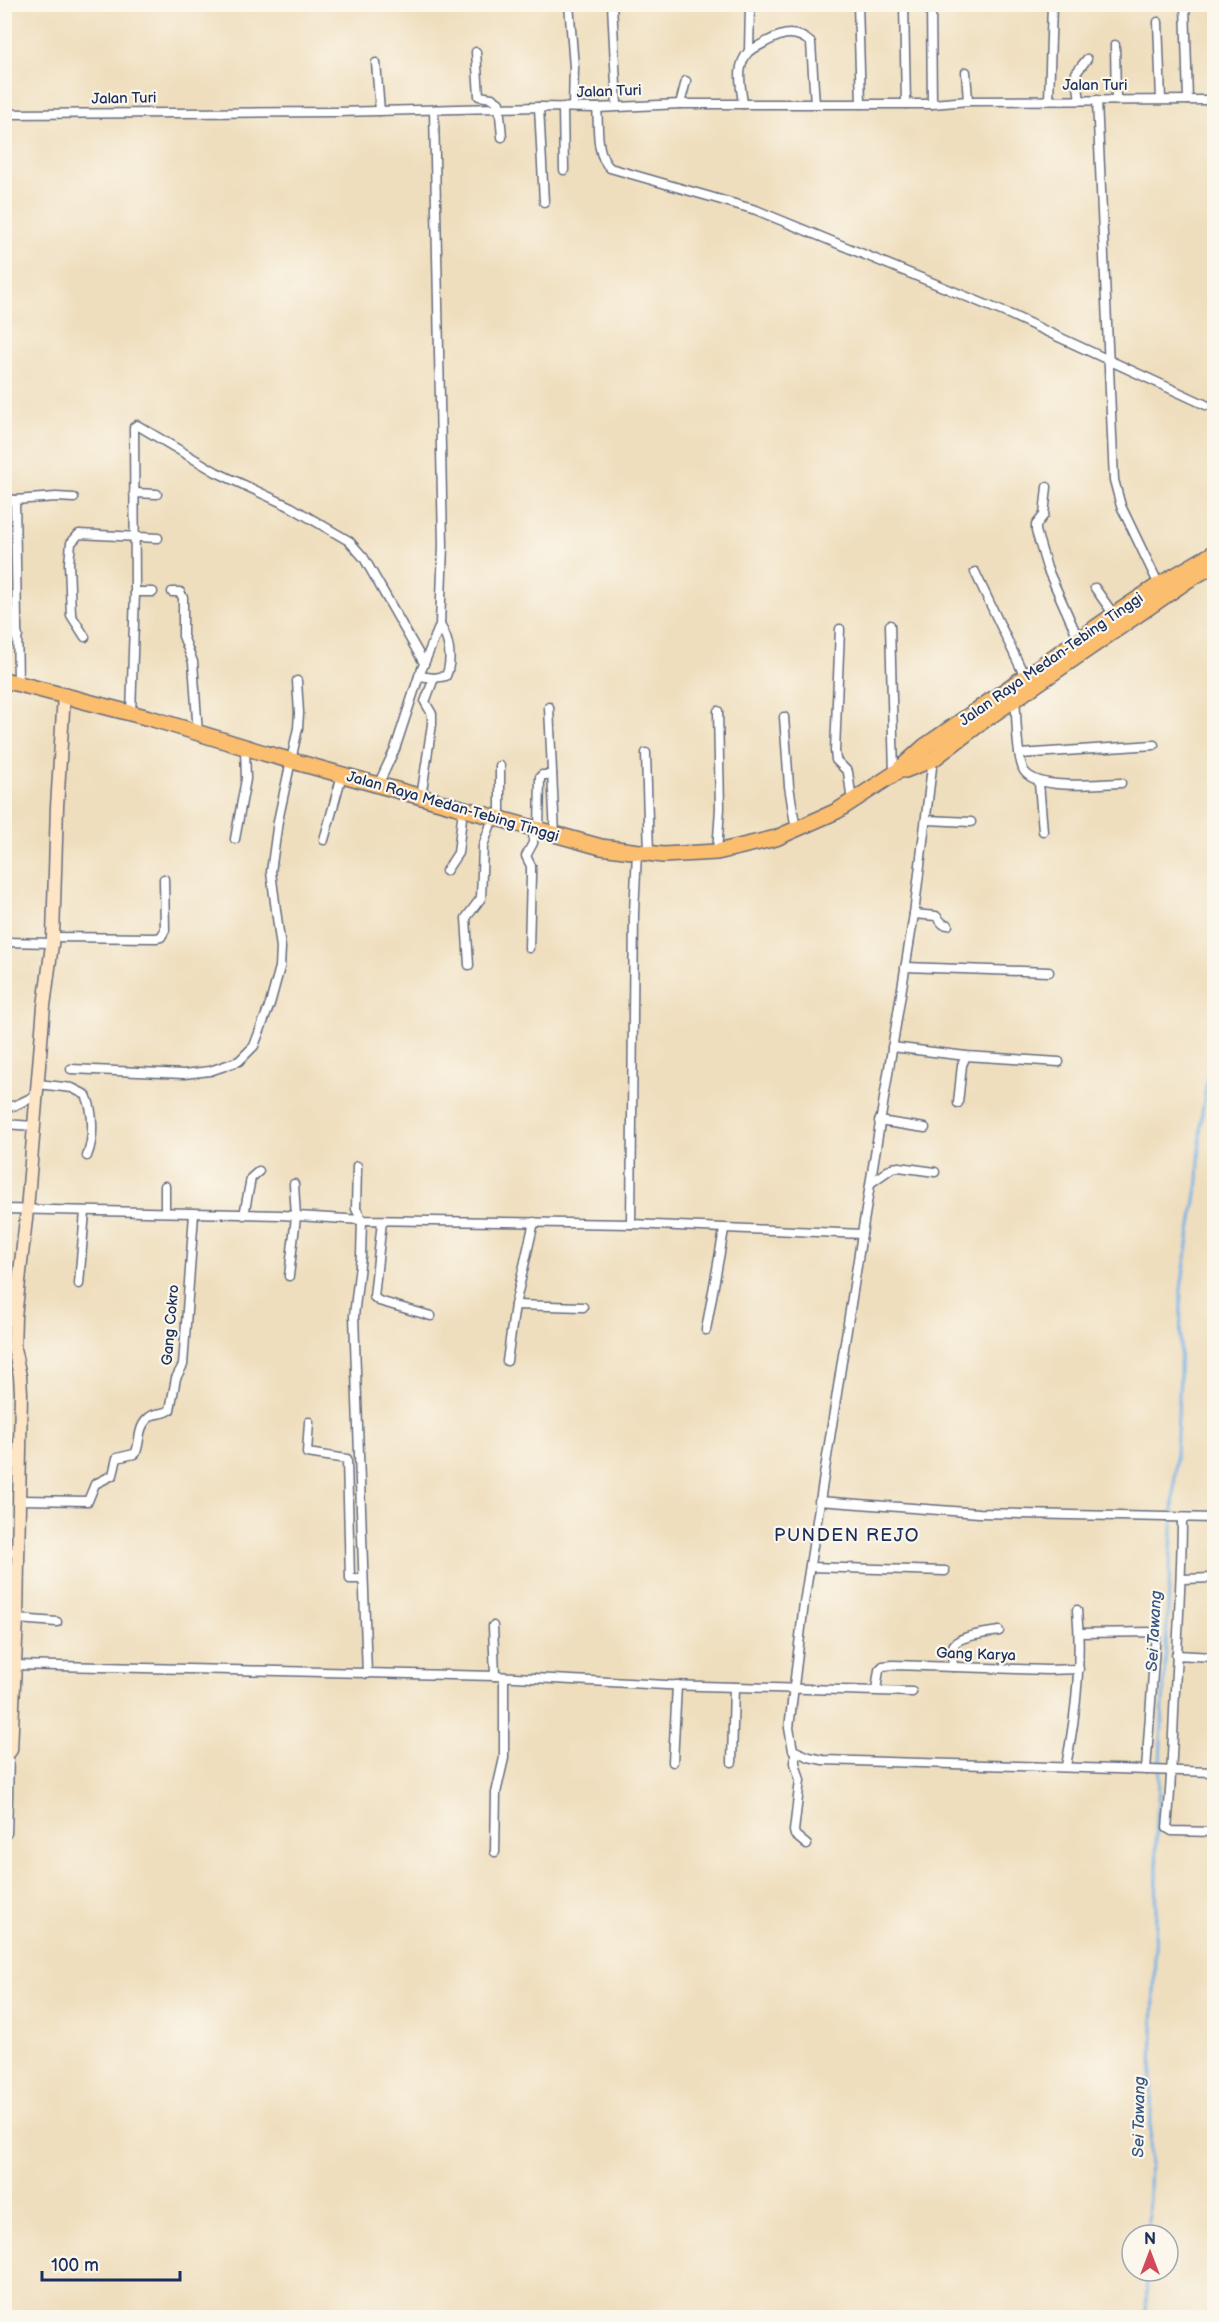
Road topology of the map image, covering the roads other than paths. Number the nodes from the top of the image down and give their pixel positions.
1 (569, 4) edge
2 (612, 4) edge
3 (858, 4) edge
4 (904, 4) edge
5 (931, 4) edge
6 (1052, 4) edge
7 (1185, 4) edge
8 (750, 5) edge
9 (1158, 22) dead end
10 (1115, 45) dead end
11 (749, 51) junction
12 (476, 52) dead end
13 (1087, 59) dead end
14 (376, 63) dead end
15 (966, 72) dead end
16 (686, 81) dead end
17 (1161, 99) junction
18 (1048, 100) junction
19 (1080, 100) junction
20 (1097, 100) junction
21 (1116, 100) junction
22 (1188, 100) junction
23 (1213, 100) edge
24 (968, 101) junction
25 (680, 104) junction
26 (743, 104) junction
27 (815, 104) junction
28 (861, 104) junction
29 (906, 104) junction
30 (932, 104) junction
31 (617, 106) junction
32 (539, 107) junction
33 (563, 107) junction
34 (573, 107) junction
35 (597, 108) junction
36 (501, 109) junction
37 (434, 110) junction
38 (380, 111) junction
39 (4, 114) edge
40 (502, 137) dead end
41 (564, 170) dead end
42 (544, 202) dead end
43 (1109, 360) junction
44 (1206, 405) dead end
45 (1047, 487) dead end
46 (134, 493) junction
47 (157, 494) dead end
48 (74, 498) dead end
49 (4, 499) edge
50 (15, 500) junction
51 (135, 538) junction
52 (158, 538) dead end
53 (1211, 560) edge
54 (975, 572) dead end
55 (1159, 585) junction
56 (1095, 588) dead end
57 (135, 592) junction
58 (153, 592) dead end
59 (172, 592) dead end
60 (1114, 615) junction
61 (440, 625) junction
62 (890, 625) dead end
63 (840, 629) dead end
64 (4, 635) edge
65 (18, 636) junction
66 (86, 638) dead end
67 (1079, 640) junction
68 (424, 663) junction
69 (426, 677) junction
70 (1025, 677) junction
71 (297, 681) dead end
72 (11, 682) edge
73 (64, 695) junction
74 (1016, 699) junction
75 (549, 706) dead end
76 (718, 711) dead end
77 (131, 714) junction
78 (784, 717) dead end
79 (198, 734) junction
80 (1155, 745) dead end
81 (245, 747) junction
82 (646, 753) dead end
83 (1020, 754) junction
84 (933, 759) junction
85 (291, 761) junction
86 (500, 766) dead end
87 (894, 774) junction
88 (342, 775) junction
89 (552, 775) junction
90 (1039, 783) junction
91 (1121, 783) dead end
92 (378, 785) junction
93 (421, 798) junction
94 (852, 802) junction
95 (463, 809) junction
96 (496, 819) junction
97 (927, 820) junction
98 (971, 822) dead end
99 (537, 830) junction
100 (796, 830) junction
101 (1043, 831) dead end
102 (555, 835) junction
103 (235, 839) dead end
104 (324, 840) dead end
105 (717, 852) junction
106 (643, 854) junction
107 (446, 872) dead end
108 (164, 879) dead end
109 (914, 914) junction
110 (948, 925) dead end
111 (52, 940) junction
112 (4, 942) edge
113 (529, 948) dead end
114 (469, 965) dead end
115 (905, 967) junction
116 (1049, 972) dead end
117 (892, 1047) junction
118 (966, 1056) junction
119 (1059, 1062) dead end
120 (71, 1069) dead end
121 (38, 1089) junction
122 (958, 1103) dead end
123 (4, 1108) edge
124 (879, 1121) junction
125 (4, 1124) edge
126 (34, 1126) junction
127 (925, 1128) dead end
128 (87, 1156) dead end
129 (357, 1167) dead end
130 (259, 1171) dead end
131 (935, 1172) dead end
132 (872, 1182) junction
133 (294, 1184) dead end
134 (165, 1186) dead end
135 (4, 1209) edge
136 (27, 1210) junction
137 (85, 1212) junction
138 (165, 1212) junction
139 (194, 1214) junction
140 (243, 1215) junction
141 (296, 1217) junction
142 (362, 1220) junction
143 (382, 1221) junction
144 (534, 1222) junction
145 (631, 1224) junction
146 (723, 1230) junction
147 (862, 1234) junction
148 (289, 1276) dead end
149 (79, 1284) dead end
150 (515, 1305) junction
151 (584, 1307) dead end
152 (431, 1316) dead end
153 (706, 1330) dead end
154 (507, 1361) dead end
155 (309, 1422) dead end
156 (19, 1500) junction
157 (819, 1502) junction
158 (1180, 1518) junction
159 (1215, 1518) edge
160 (4, 1552) edge
161 (19, 1552) junction
162 (810, 1567) junction
163 (945, 1571) dead end
164 (1215, 1578) edge
165 (363, 1579) junction
166 (1182, 1579) junction
167 (1077, 1610) dead end
168 (57, 1622) dead end
169 (13, 1623) edge
170 (493, 1626) dead end
171 (999, 1631) dead end
172 (1079, 1633) junction
173 (1176, 1655) junction
174 (1215, 1656) edge
175 (14, 1665) junction
176 (953, 1667) junction
177 (1079, 1669) junction
178 (367, 1674) junction
179 (500, 1676) junction
180 (677, 1685) junction
181 (734, 1687) junction
182 (793, 1689) junction
183 (876, 1690) junction
184 (9, 1691) edge
185 (912, 1692) dead end
186 (795, 1753) junction
187 (7, 1757) edge
188 (673, 1762) dead end
189 (732, 1762) dead end
190 (1066, 1766) junction
191 (1147, 1770) junction
192 (1172, 1771) junction
193 (1215, 1772) edge
194 (1215, 1832) edge
195 (7, 1833) dead end
196 (807, 1845) dead end
197 (495, 1852) dead end

1 - 34 street
2 - 31 street
3 - 28 street
4 - 29 street
5 - 30 street
6 - 18 street
7 - 22 street
8 - 11 street
9 - 17 street
10 - 21 street
11 - 26 street
11 - 27 street
12 - 36 street
13 - 19 street
14 - 38 street
15 - 24 street
16 - 25 street
17 - 21 street, Jalan Turi
17 - 22 street, Jalan Turi
18 - 19 street, Jalan Turi
18 - 24 street, Jalan Turi
19 - 20 street, Jalan Turi
20 - 21 street, Jalan Turi
20 - 43 street
22 - 23 street, Jalan Turi
24 - 30 street, Jalan Turi
25 - 26 street, Jalan Turi
25 - 31 street, Jalan Turi
26 - 27 street, Jalan Turi
27 - 28 street, Jalan Turi
28 - 29 street, Jalan Turi
29 - 30 street, Jalan Turi
31 - 35 street, Jalan Turi
32 - 33 street, Jalan Turi
32 - 36 street, Jalan Turi
32 - 42 street
33 - 34 street, Jalan Turi
33 - 41 street
34 - 35 street, Jalan Turi
35 - 43 street
36 - 37 street, Jalan Turi
36 - 40 street
37 - 38 street, Jalan Turi
37 - 61 street
38 - 39 street, Jalan Turi
43 - 44 street
43 - 55 street
45 - 67 street
46 - 47 street
46 - 51 street
46 - 68 street
48 - 50 street
49 - 50 street
50 - 65 street
51 - 52 street
51 - 57 street
51 - 66 street
53 - 55 highway, Jalan Raya Medan-Tebing Tinggi
53 - 74 highway, Jalan Raya Medan-Tebing Tinggi
54 - 70 street
55 - 60 highway, Jalan Raya Medan-Tebing Tinggi
56 - 60 street
57 - 58 street
57 - 77 street
59 - 79 street
60 - 67 highway, Jalan Raya Medan-Tebing Tinggi
61 - 68 street
61 - 69 street
62 - 87 street
63 - 94 street
64 - 65 street
65 - 72 street
67 - 70 highway, Jalan Raya Medan-Tebing Tinggi
68 - 69 street
69 - 92 street
69 - 93 street
70 - 87 highway, Jalan Raya Medan-Tebing Tinggi
71 - 85 street
72 - 73 highway, Jalan Raya Medan-Tebing Tinggi
73 - 77 highway, Jalan Raya Medan-Tebing Tinggi
73 - 111 street
74 - 83 street
74 - 84 highway, Jalan Raya Medan-Tebing Tinggi
75 - 89 street
76 - 105 street
77 - 79 highway, Jalan Raya Medan-Tebing Tinggi
78 - 100 street
79 - 81 highway, Jalan Raya Medan-Tebing Tinggi
80 - 83 street
81 - 85 highway, Jalan Raya Medan-Tebing Tinggi
81 - 103 street
82 - 106 street
83 - 90 street
84 - 87 highway, Jalan Raya Medan-Tebing Tinggi
84 - 97 street
85 - 88 highway, Jalan Raya Medan-Tebing Tinggi
85 - 120 street
86 - 96 street
87 - 94 highway, Jalan Raya Medan-Tebing Tinggi
88 - 92 highway, Jalan Raya Medan-Tebing Tinggi
88 - 104 street
89 - 99 street
89 - 102 street
90 - 91 street
90 - 101 street
92 - 93 highway, Jalan Raya Medan-Tebing Tinggi
93 - 95 highway, Jalan Raya Medan-Tebing Tinggi
94 - 100 highway, Jalan Raya Medan-Tebing Tinggi
95 - 96 highway, Jalan Raya Medan-Tebing Tinggi
95 - 107 street
96 - 99 highway, Jalan Raya Medan-Tebing Tinggi
96 - 114 street
97 - 98 street
97 - 109 street
99 - 102 highway, Jalan Raya Medan-Tebing Tinggi
99 - 113 street
100 - 105 highway, Jalan Raya Medan-Tebing Tinggi
102 - 106 highway, Jalan Raya Medan-Tebing Tinggi
105 - 106 highway, Jalan Raya Medan-Tebing Tinggi
106 - 145 street
108 - 111 street
109 - 110 street
109 - 115 street
111 - 112 street
111 - 121 street
115 - 116 street
115 - 117 street
117 - 118 street
117 - 124 street
118 - 119 street
118 - 122 street
121 - 123 street
121 - 126 street
121 - 128 street
124 - 127 street
124 - 132 street
125 - 126 street
126 - 136 street
129 - 142 street
130 - 140 street
131 - 132 street
132 - 147 street
133 - 141 street
134 - 138 street
135 - 136 street
136 - 137 street
136 - 156 street
137 - 138 street
137 - 149 street
138 - 139 street
139 - 140 street
139 - 156 street, Gang Cokro
140 - 141 street
141 - 142 street
141 - 148 street
142 - 143 street
142 - 165 street
143 - 144 street
143 - 152 street
144 - 145 street
144 - 150 street
145 - 146 street
146 - 147 street
146 - 153 street
147 - 157 street
150 - 151 street
150 - 154 street
155 - 165 street
156 - 161 street
157 - 158 street
157 - 162 street
158 - 159 street
158 - 166 street
160 - 161 street
161 - 169 street
162 - 163 street
162 - 182 street
164 - 166 street
165 - 178 street
166 - 173 street
167 - 172 street
168 - 169 street
169 - 175 street
170 - 179 street
171 - 176 street
172 - 177 street
172 - 191 street
173 - 174 street
173 - 192 street
175 - 178 street
175 - 184 street
176 - 177 street, Gang Karya
176 - 183 street, Gang Karya
177 - 190 street
178 - 179 street
179 - 180 street
179 - 197 street
180 - 181 street
180 - 188 street
181 - 182 street
181 - 189 street
182 - 183 street
182 - 186 street
183 - 185 street
184 - 187 street
186 - 190 street
186 - 196 street
187 - 195 street
190 - 191 street
191 - 192 street
192 - 193 street
192 - 194 street

